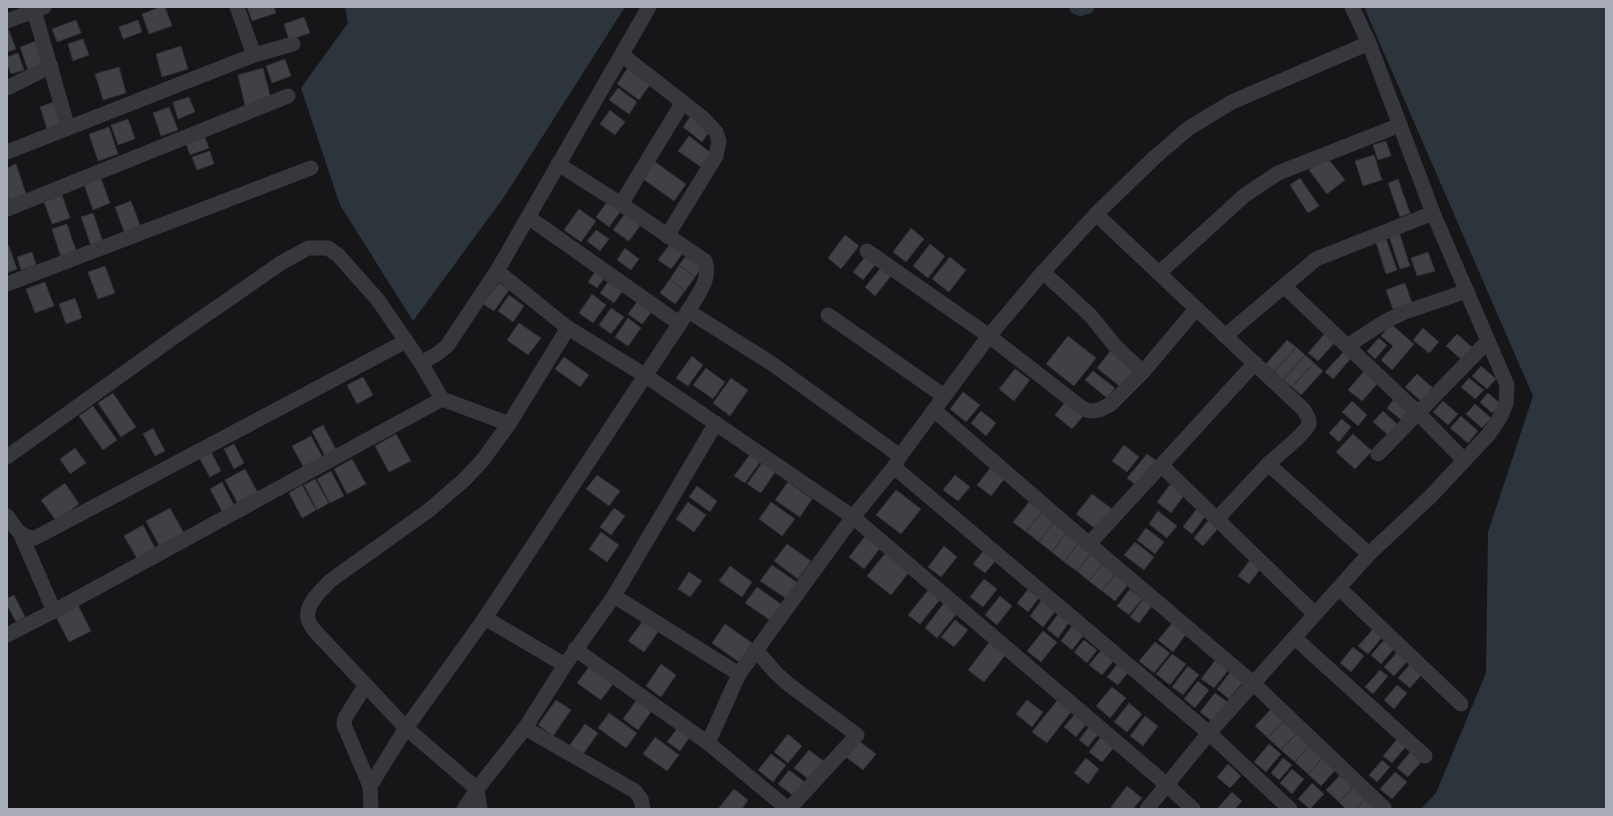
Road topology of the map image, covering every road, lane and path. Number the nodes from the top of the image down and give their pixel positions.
1 (237, 7) edge
2 (649, 7) edge
3 (1352, 7) edge
4 (37, 8) edge
5 (7, 21) edge
6 (1369, 43) junction
7 (293, 44) dead end
8 (622, 54) junction
9 (254, 55) junction
10 (51, 66) junction
11 (7, 88) edge
12 (288, 96) dead end
13 (683, 102) junction
14 (1400, 125) junction
15 (68, 128) junction
16 (7, 152) edge
17 (558, 164) junction
18 (311, 168) dead end
19 (621, 204) junction
20 (7, 209) edge
21 (1433, 213) junction
22 (1096, 214) junction
23 (528, 217) junction
24 (667, 236) junction
25 (866, 251) dead end
26 (497, 271) junction
27 (1043, 272) junction
28 (1159, 273) junction
29 (7, 284) edge
30 (1284, 286) junction
31 (1467, 291) junction
32 (1196, 309) junction
33 (688, 311) junction
34 (828, 315) dead end
35 (680, 324) junction
36 (568, 328) junction
37 (989, 336) junction
38 (1225, 336) junction
39 (406, 341) junction
40 (1488, 341) junction
41 (1347, 346) junction
42 (421, 363) junction
43 (1255, 364) junction
44 (1143, 372) junction
45 (646, 376) junction
46 (944, 396) junction
47 (442, 400) junction
48 (935, 411) junction
49 (1418, 413) junction
50 (716, 423) junction
51 (508, 424) junction
52 (1378, 454) dead end
53 (7, 457) edge
54 (1464, 460) junction
55 (897, 462) junction
56 (1268, 464) junction
57 (1162, 466) junction
58 (7, 516) edge
59 (853, 517) junction
60 (1217, 519) junction
61 (21, 535) junction
62 (1089, 544) junction
63 (1369, 554) junction
64 (1339, 588) junction
65 (614, 596) junction
66 (54, 611) junction
67 (1315, 614) junction
68 (485, 618) junction
69 (7, 635) edge
70 (1295, 638) junction
71 (575, 649) junction
72 (756, 650) junction
73 (565, 665) junction
74 (739, 674) junction
75 (1254, 684) junction
76 (365, 686) junction
77 (1461, 704) dead end
78 (406, 728) junction
79 (524, 728) junction
80 (1209, 733) junction
81 (708, 743) junction
82 (1425, 756) dead end
83 (1167, 785) junction
84 (370, 786) junction
85 (477, 789) junction
86 (1384, 808) edge
87 (371, 809) edge
88 (464, 809) edge
89 (480, 809) edge
90 (643, 809) edge
91 (788, 809) edge
92 (1147, 809) edge
93 (1193, 809) edge
94 (1290, 809) edge

1 - 9 street
2 - 8 street
3 - 6 street
4 - 5 street
4 - 10 street
6 - 14 street
6 - 22 street
7 - 9 street
8 - 13 street
8 - 17 street
9 - 15 street
10 - 11 street
10 - 15 street
12 - 20 street
13 - 19 street
13 - 24 street
14 - 21 street
14 - 28 street
15 - 16 street
17 - 19 street
17 - 23 street
18 - 29 street
19 - 24 street
21 - 30 street
21 - 31 street
22 - 27 street
22 - 28 street
23 - 26 street
23 - 35 street
24 - 33 street
25 - 37 street
26 - 36 street
26 - 42 street
27 - 37 street
27 - 44 street
28 - 32 street
30 - 38 street
30 - 41 street
31 - 40 street
31 - 41 street
32 - 38 street
32 - 44 street
33 - 35 street
33 - 55 street
34 - 46 street
35 - 45 street
36 - 45 street
36 - 51 street
37 - 44 street
37 - 46 street
38 - 43 street
39 - 42 street
39 - 53 street
39 - 61 street
40 - 49 street
40 - 54 street
41 - 49 street
42 - 47 street
43 - 56 street
43 - 57 street
45 - 50 street
45 - 68 street
46 - 48 street
47 - 51 street
47 - 66 street
48 - 55 street
48 - 62 street
49 - 52 street
49 - 54 street
50 - 59 street
50 - 65 street
51 - 76 street
54 - 63 street
55 - 59 street
55 - 80 street
56 - 60 street
56 - 63 street
57 - 60 street
57 - 62 street
58 - 61 street
59 - 72 street
59 - 83 street
60 - 67 street
61 - 66 street
62 - 75 street
63 - 64 street
64 - 67 street
64 - 77 street
65 - 71 street
65 - 74 street
66 - 69 street
67 - 70 street
68 - 73 street
68 - 78 street
70 - 75 street
70 - 82 street
71 - 73 street
71 - 81 street
72 - 74 street
72 - 91 street
73 - 79 street
74 - 81 street
75 - 80 street
75 - 86 street
76 - 78 street
76 - 84 street
78 - 84 street
78 - 85 street
79 - 85 street
79 - 90 street
80 - 83 street
80 - 94 street
81 - 91 street
83 - 92 street
83 - 93 street
84 - 87 street
85 - 88 street
85 - 89 street

